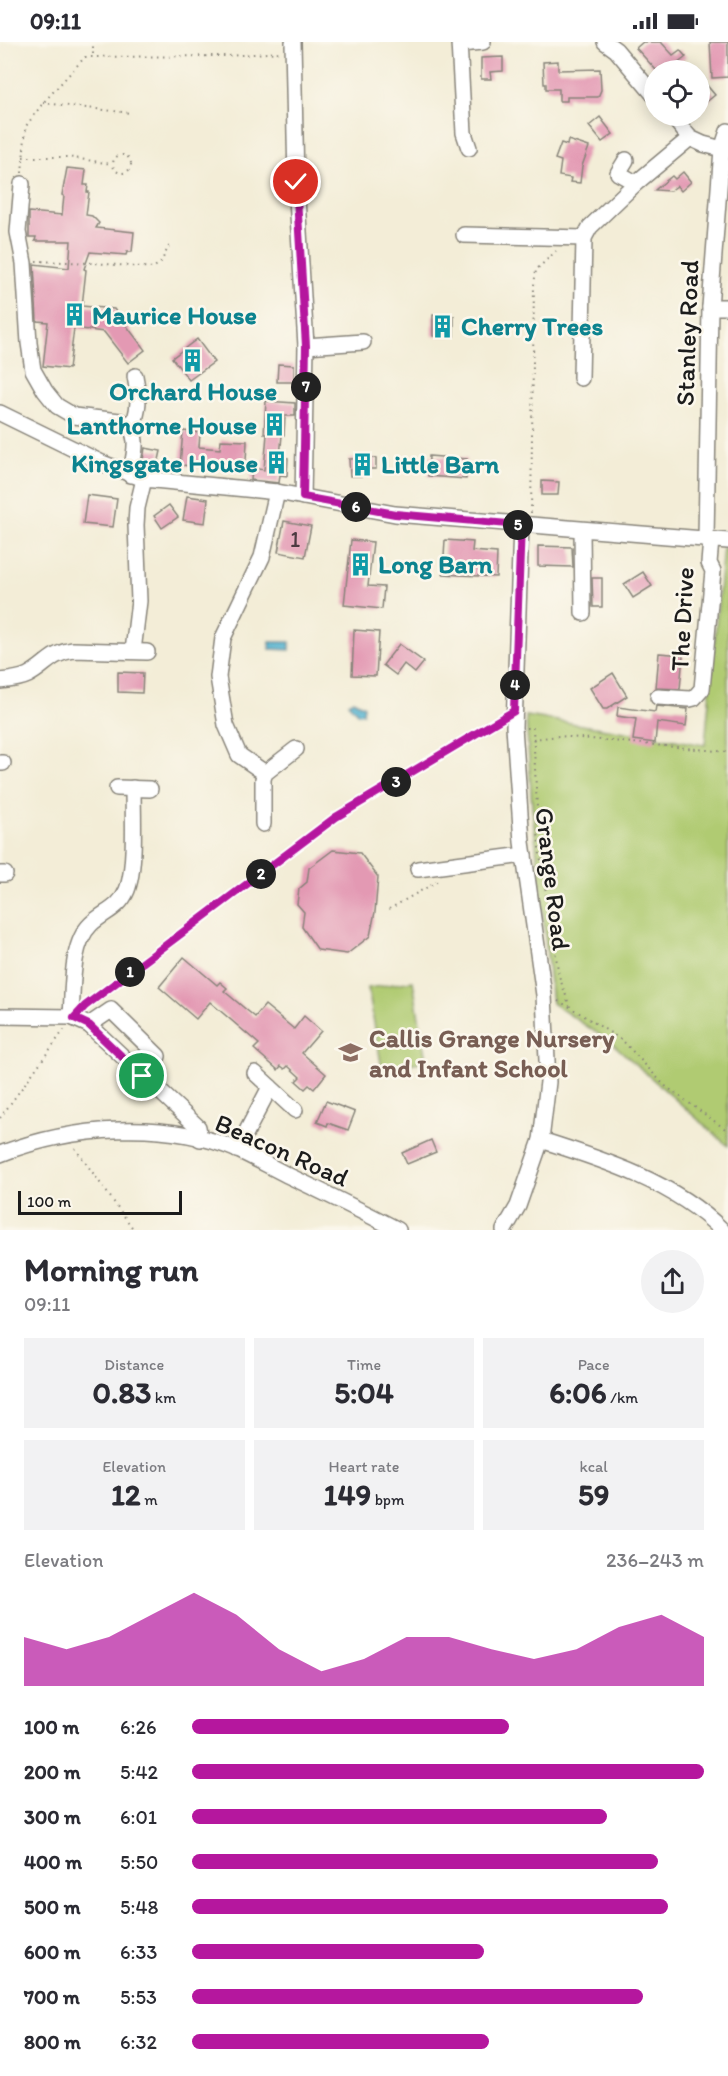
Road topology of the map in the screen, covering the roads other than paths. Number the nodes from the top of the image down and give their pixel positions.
1 (483, 42) edge
2 (604, 42) edge
3 (460, 43) edge
4 (293, 46) edge
5 (644, 83) edge
6 (680, 126) edge
7 (728, 131) edge
8 (690, 138) junction
9 (469, 148) dead end
10 (722, 149) junction
11 (626, 160) dead end
12 (636, 183) junction
13 (22, 184) road end
14 (464, 235) dead end
15 (578, 237) junction
16 (710, 307) junction
17 (728, 307) edge
18 (365, 342) dead end
19 (306, 346) junction
20 (135, 376) dead end
21 (581, 378) dead end
22 (0, 413) edge
23 (132, 429) junction
24 (137, 477) junction
25 (278, 492) junction
26 (303, 497) junction
27 (526, 525) junction
28 (582, 530) junction
29 (709, 539) junction
30 (728, 541) edge
31 (583, 613) dead end
32 (0, 681) edge
33 (658, 697) dead end
34 (295, 748) dead end
35 (266, 773) junction
36 (117, 788) dead end
37 (133, 788) junction
38 (150, 789) dead end
39 (266, 816) dead end
40 (524, 855) junction
41 (417, 869) dead end
42 (0, 1016) edge
43 (73, 1017) junction
44 (89, 1025) junction
45 (255, 1073) dead end
46 (142, 1076) junction
47 (270, 1087) junction
48 (295, 1110) dead end
49 (200, 1139) junction
50 (542, 1140) junction
51 (237, 1150) junction
52 (0, 1154) edge
53 (398, 1230) edge
54 (504, 1230) edge
55 (722, 1230) edge

1 - 3 street
2 - 5 street
3 - 9 street
4 - 19 street
6 - 8 street
7 - 10 street, Stanley Road
8 - 10 street
8 - 12 street
10 - 16 street, Stanley Road
11 - 12 street
12 - 15 street
13 - 23 street
14 - 15 street
15 - 21 street
16 - 17 street
16 - 29 street, Stanley Road
18 - 19 street
19 - 26 street
20 - 23 street
22 - 24 street
23 - 24 street
24 - 25 street
24 - 32 street
25 - 26 street
25 - 35 street
26 - 27 street
27 - 28 street
27 - 40 street, Grange Road
28 - 29 street
28 - 31 street
29 - 30 street
29 - 33 street, The Drive
34 - 35 street
35 - 39 street
36 - 37 street
37 - 38 street
37 - 43 street
40 - 41 street
40 - 50 street, Grange Road
42 - 43 street
43 - 44 street
44 - 46 street
44 - 46 street
45 - 47 street
46 - 49 street
47 - 48 street
47 - 51 street
49 - 51 street, Beacon Road
49 - 52 street, Beacon Road
50 - 54 street, Grange Road
50 - 55 street
51 - 53 street, Beacon Road

